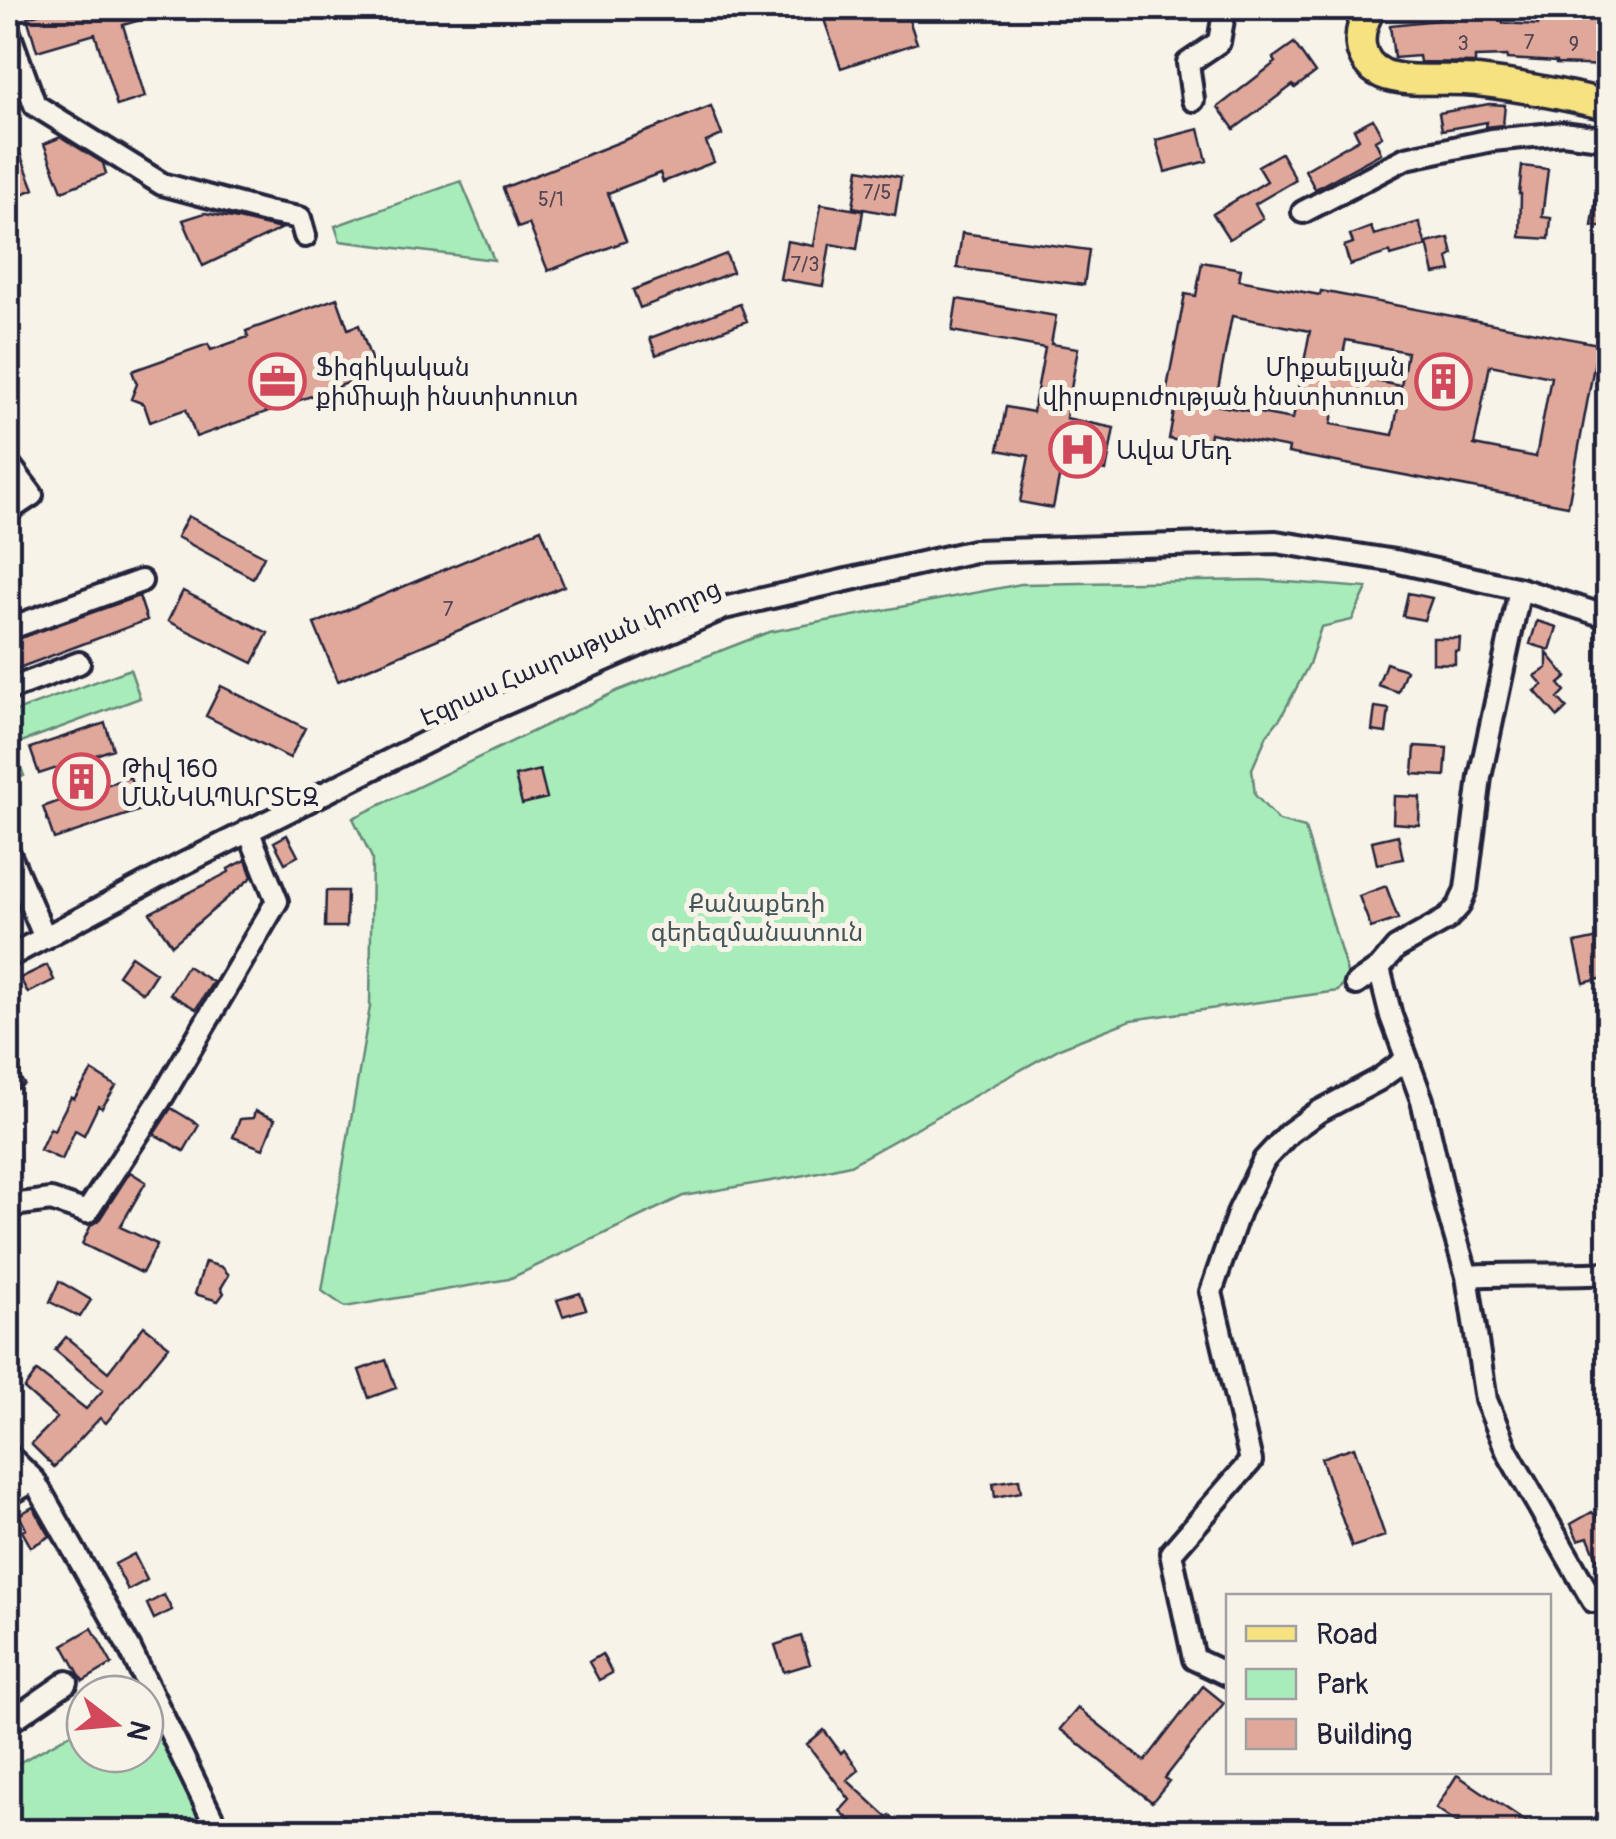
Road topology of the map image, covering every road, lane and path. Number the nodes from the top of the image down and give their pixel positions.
1 (1225, 8) edge
2 (1370, 8) edge
3 (8, 30) edge
4 (1193, 100) dead end
5 (1608, 106) edge
6 (1608, 139) edge
7 (1302, 212) dead end
8 (305, 236) dead end
9 (8, 463) edge
10 (8, 511) edge
11 (141, 581) dead end
12 (1520, 589) junction
13 (1608, 609) edge
14 (1608, 617) edge
15 (8, 629) edge
16 (79, 663) dead end
17 (8, 690) edge
18 (248, 830) junction
19 (8, 852) edge
20 (43, 934) junction
21 (8, 948) edge
22 (8, 957) edge
23 (1379, 968) junction
24 (1356, 984) dead end
25 (1406, 1059) junction
26 (8, 1204) edge
27 (1608, 1273) edge
28 (1467, 1276) junction
29 (8, 1455) edge
30 (34, 1480) junction
31 (8, 1494) edge
32 (1594, 1601) dead end
33 (1226, 1674) edge
34 (65, 1683) edge
35 (8, 1723) edge
36 (219, 1832) edge

1 - 4 street
2 - 5 main road
3 - 8 street
6 - 7 street
9 - 10 street
11 - 15 street
12 - 14 street, Էզրաս Հասրաթյան փողոց
12 - 18 street, Էզրաս Հասրաթյան փողոց
12 - 23 street
13 - 20 street, Էզրաս Հասրաթյան փողոց
16 - 17 street
18 - 20 street, Էզրաս Հասրաթյան փողոց
18 - 26 street
19 - 20 street
20 - 21 street, Էզրաս Հասրաթյան փողոց
20 - 22 street, Էզրաս Հասրաթյան փողոց
23 - 24 street
23 - 25 street
25 - 28 street
25 - 33 street
27 - 28 street
28 - 32 street
29 - 30 street
30 - 31 street
30 - 36 street
34 - 35 street

